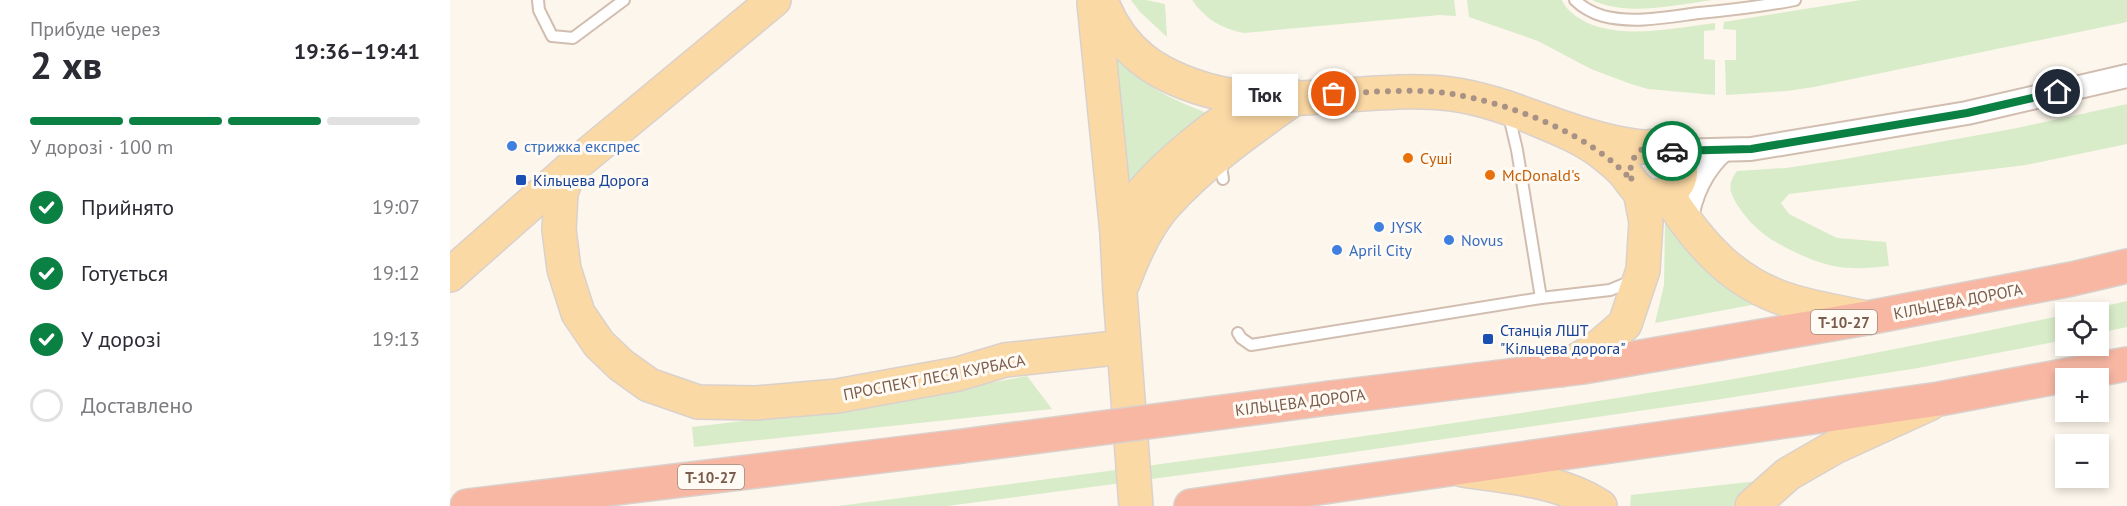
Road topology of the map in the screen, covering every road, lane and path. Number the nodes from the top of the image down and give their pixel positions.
1 (538, 0) edge
2 (624, 0) edge
3 (774, 0) edge
4 (1094, 0) edge
5 (1101, 0) edge
6 (1575, 0) edge
7 (1795, 0) edge
8 (2127, 76) edge
9 (1281, 97) junction
10 (1516, 111) junction
11 (1659, 149) junction
12 (1724, 150) junction
13 (570, 168) junction
14 (1646, 189) junction
15 (1686, 224) junction
16 (1117, 233) junction
17 (2127, 266) edge
18 (1643, 270) junction
19 (450, 275) edge
20 (1120, 293) junction
21 (1541, 298) junction
22 (1867, 318) junction
23 (1238, 333) dead end
24 (1124, 347) junction
25 (2127, 364) edge
26 (1560, 370) junction
27 (1939, 399) junction
28 (1455, 469) junction
29 (467, 506) edge
30 (1136, 506) edge
31 (1191, 506) edge
32 (1600, 506) edge
33 (1752, 506) edge

1 - 2 lane
3 - 13 main road
4 - 16 main road
5 - 9 main road
6 - 7 lane
8 - 12 street
9 - 10 main road
9 - 16 main road
9 - 20 main road
10 - 11 main road
10 - 14 main road
10 - 21 lane
11 - 12 street
11 - 14 main road
11 - 14 main road
12 - 15 street
13 - 19 main road
13 - 24 main road, ПРОСПЕКТ ЛЕСЯ КУРБАСА
14 - 15 main road
14 - 18 main road
15 - 22 main road
16 - 20 main road
17 - 22 highway, КІЛЬЦЕВА ДОРОГА / Т-10-27
18 - 21 lane
18 - 26 main road
20 - 24 main road
21 - 23 lane
22 - 26 highway, КІЛЬЦЕВА ДОРОГА / Т-10-27
24 - 30 main road
25 - 27 highway
26 - 29 highway, КІЛЬЦЕВА ДОРОГА / Т-10-27, bridge
27 - 28 highway
27 - 33 main road
28 - 31 highway
28 - 32 main road

